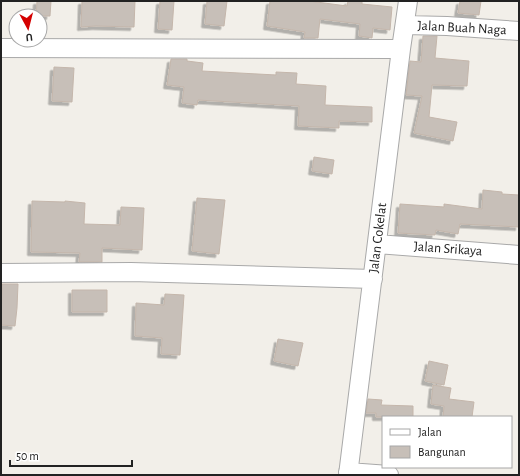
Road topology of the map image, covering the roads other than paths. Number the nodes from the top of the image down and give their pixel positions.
1 (408, 1) edge
2 (405, 25) junction
3 (519, 31) edge
4 (1, 48) edge
5 (401, 49) junction
6 (377, 244) junction
7 (519, 255) edge
8 (1, 273) edge
9 (373, 279) junction
10 (348, 474) edge
11 (389, 475) edge

1 - 2 street, Jalan Cokelat
2 - 3 street, Jalan Buah Naga
2 - 5 street, Jalan Cokelat
4 - 5 street
5 - 6 street, Jalan Cokelat
6 - 7 street, Jalan Srikaya
6 - 9 street, Jalan Cokelat
8 - 9 street
9 - 10 street, Jalan Cokelat
10 - 11 street

